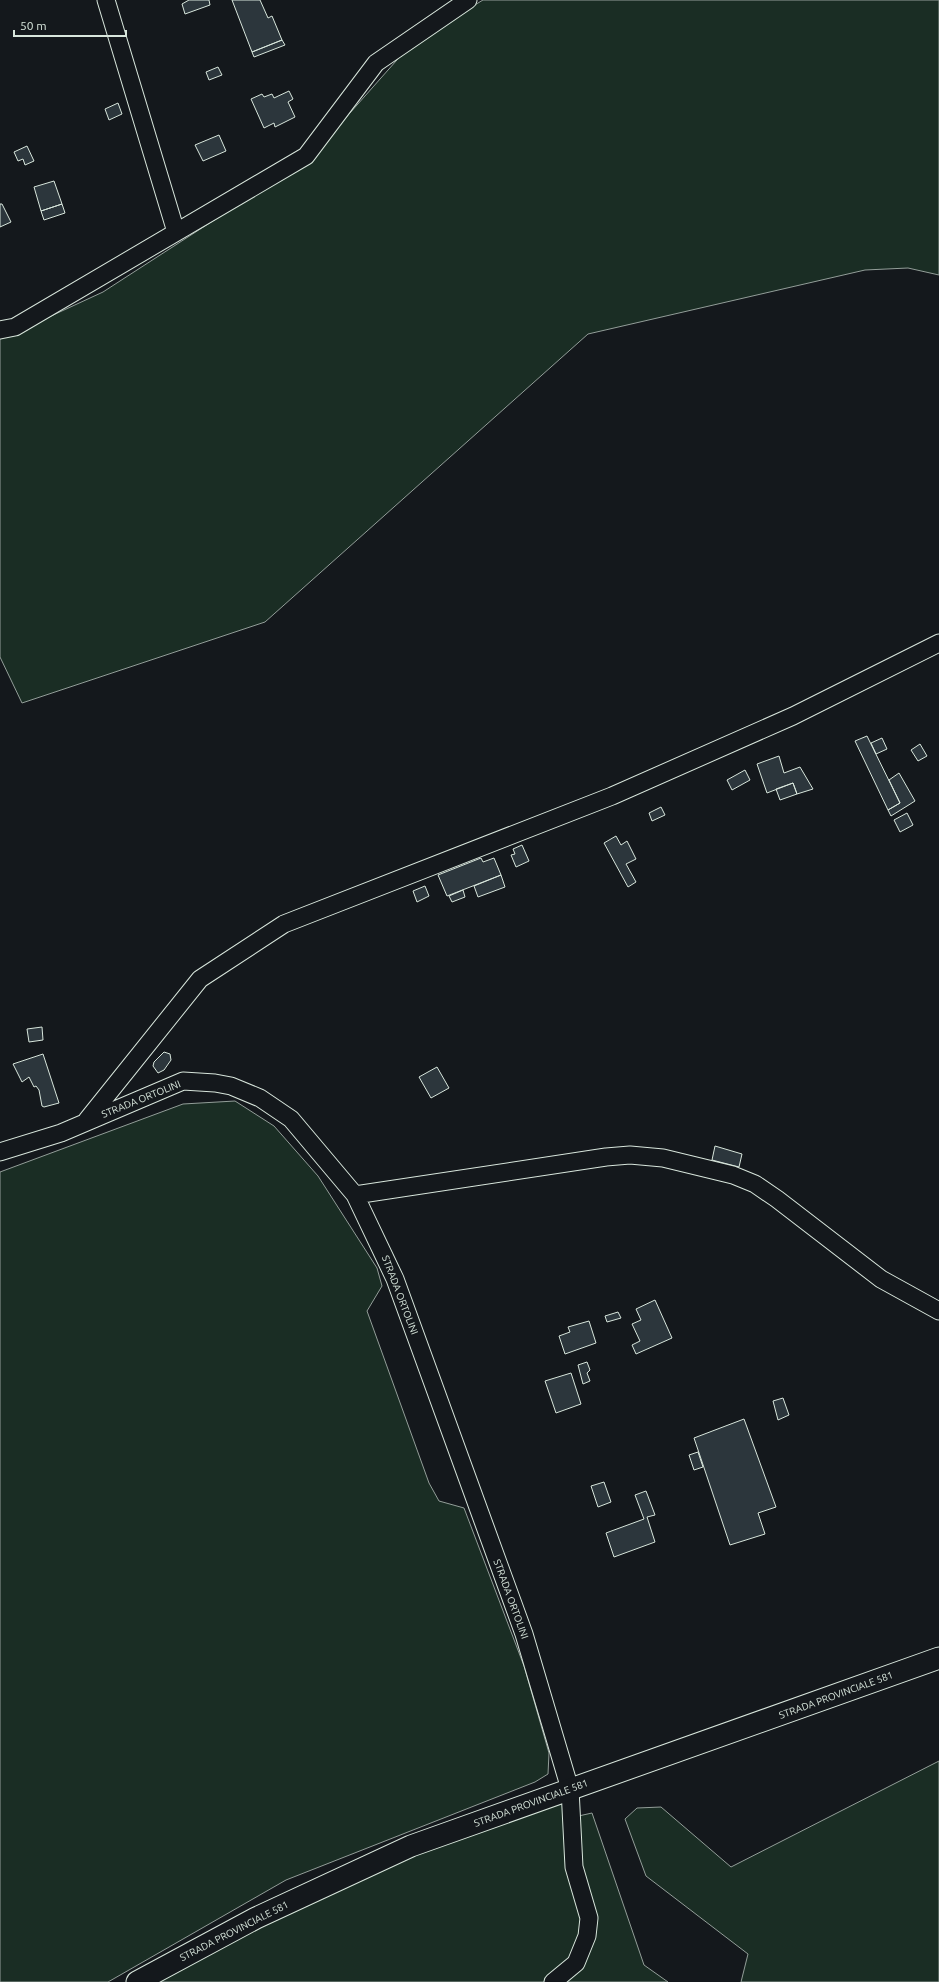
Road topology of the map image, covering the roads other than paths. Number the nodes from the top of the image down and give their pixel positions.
1 (106, 0) edge
2 (468, 0) edge
3 (176, 232) junction
4 (0, 330) edge
5 (939, 643) edge
6 (86, 1122) junction
7 (0, 1152) edge
8 (355, 1195) junction
9 (939, 1312) edge
10 (939, 1658) edge
11 (570, 1789) junction
12 (137, 1982) edge
13 (552, 1982) edge

1 - 3 street
2 - 3 street
3 - 4 street
5 - 6 street
6 - 7 street, STRADA ORTOLINI
6 - 8 street, STRADA ORTOLINI
8 - 9 street
8 - 11 street, STRADA ORTOLINI
10 - 11 main road, STRADA PROVINCIALE 581
11 - 12 main road, STRADA PROVINCIALE 581
11 - 13 street, STRADA ORTOLINI

